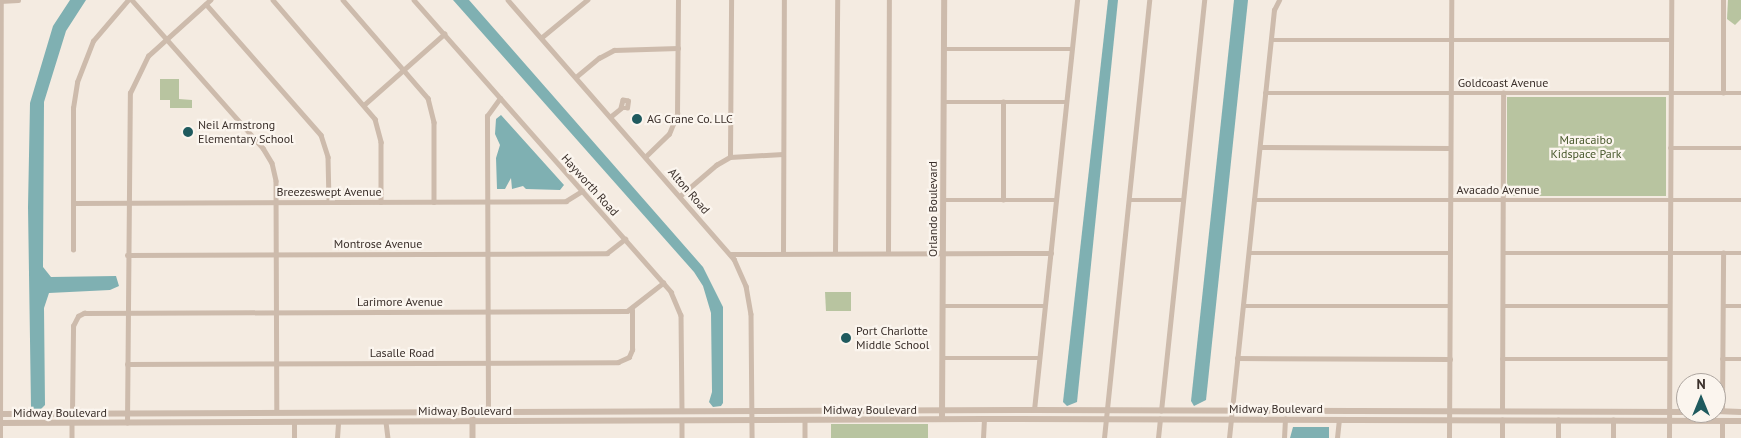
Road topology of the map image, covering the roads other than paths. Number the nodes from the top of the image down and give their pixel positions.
1 (18, 0) edge
2 (128, 0) edge
3 (132, 0) edge
4 (273, 0) edge
5 (343, 0) edge
6 (414, 0) edge
7 (508, 0) edge
8 (587, 0) edge
9 (678, 0) edge
10 (731, 0) edge
11 (784, 0) edge
12 (836, 0) edge
13 (889, 0) edge
14 (944, 0) edge
15 (1077, 0) edge
16 (1150, 0) edge
17 (1204, 0) edge
18 (1279, 0) edge
19 (1451, 0) edge
20 (1671, 0) edge
21 (1724, 0) edge
22 (1, 1) edge
23 (208, 2) edge
24 (444, 34) junction
25 (541, 38) junction
26 (166, 39) junction
27 (1271, 40) junction
28 (1451, 40) junction
29 (1671, 40) junction
30 (678, 48) junction
31 (944, 49) junction
32 (1072, 49) junction
33 (1, 54) edge
34 (404, 69) junction
35 (576, 78) junction
36 (1265, 93) junction
37 (1451, 93) junction
38 (1503, 93) junction
39 (1670, 93) junction
40 (1723, 93) junction
41 (1741, 93) edge
42 (500, 98) junction
43 (944, 102) junction
44 (1003, 102) junction
45 (1066, 102) junction
46 (365, 104) junction
47 (1, 107) edge
48 (621, 108) dead end
49 (610, 117) junction
50 (1260, 148) junction
51 (1450, 148) junction
52 (1670, 148) junction
53 (1741, 148) edge
54 (783, 154) junction
55 (645, 157) junction
56 (730, 157) junction
57 (0, 160) edge
58 (582, 191) junction
59 (680, 196) junction
60 (943, 200) junction
61 (1003, 200) junction
62 (1056, 200) junction
63 (1128, 200) junction
64 (1183, 200) junction
65 (1254, 200) junction
66 (1450, 200) junction
67 (1503, 200) junction
68 (1670, 200) junction
69 (1741, 200) edge
70 (329, 202) junction
71 (381, 202) junction
72 (434, 202) junction
73 (487, 202) junction
74 (128, 203) junction
75 (276, 203) junction
76 (73, 204) junction
77 (0, 212) edge
78 (625, 239) junction
79 (73, 250) dead end
80 (487, 253) junction
81 (783, 253) junction
82 (835, 253) junction
83 (888, 253) junction
84 (943, 253) junction
85 (1050, 253) junction
86 (1248, 253) junction
87 (1450, 253) junction
88 (1503, 253) junction
89 (1670, 253) junction
90 (1723, 253) junction
91 (1741, 253) edge
92 (276, 254) junction
93 (730, 254) junction
94 (127, 255) junction
95 (0, 265) edge
96 (663, 282) junction
97 (943, 306) junction
98 (1045, 306) junction
99 (1243, 306) junction
100 (1450, 306) junction
101 (1503, 306) junction
102 (1670, 306) junction
103 (1722, 306) junction
104 (1741, 306) edge
105 (632, 310) junction
106 (487, 311) junction
107 (276, 312) junction
108 (127, 313) junction
109 (942, 358) junction
110 (1040, 358) junction
111 (1238, 358) junction
112 (1450, 358) junction
113 (1502, 358) junction
114 (1670, 359) junction
115 (1722, 359) junction
116 (1741, 359) edge
117 (488, 362) junction
118 (276, 363) junction
119 (127, 364) junction
120 (1721, 373) edge
121 (942, 410) junction
122 (1034, 410) junction
123 (1106, 410) junction
124 (682, 411) junction
125 (752, 411) junction
126 (1161, 411) junction
127 (1232, 411) junction
128 (1450, 411) junction
129 (1502, 411) junction
130 (277, 412) junction
131 (473, 412) junction
132 (488, 412) junction
133 (1669, 412) junction
134 (1676, 412) edge
135 (1726, 412) edge
136 (1741, 412) edge
137 (72, 413) junction
138 (127, 413) junction
139 (0, 414) edge
140 (942, 419) junction
141 (984, 419) junction
142 (1106, 419) junction
143 (1160, 419) junction
144 (1231, 419) junction
145 (752, 420) junction
146 (805, 420) junction
147 (1285, 420) junction
148 (1339, 420) junction
149 (1450, 420) junction
150 (1502, 420) junction
151 (1558, 420) junction
152 (1613, 420) junction
153 (1669, 420) junction
154 (1676, 420) edge
155 (473, 421) junction
156 (682, 421) junction
157 (1726, 421) edge
158 (1741, 421) edge
159 (294, 422) junction
160 (338, 422) junction
161 (386, 422) junction
162 (0, 423) edge
163 (72, 423) junction
164 (127, 423) junction
165 (1722, 423) edge
166 (0, 438) edge
167 (72, 438) edge
168 (294, 438) edge
169 (337, 438) edge
170 (388, 438) edge
171 (473, 438) edge
172 (682, 438) edge
173 (752, 438) edge
174 (805, 438) edge
175 (984, 438) edge
176 (1104, 438) edge
177 (1158, 438) edge
178 (1229, 438) edge
179 (1284, 438) edge
180 (1337, 438) edge
181 (1450, 438) edge
182 (1502, 438) edge
183 (1558, 438) edge
184 (1613, 438) edge
185 (1669, 438) edge
186 (1722, 438) edge

1 - 22 street
2 - 76 street
3 - 26 street
4 - 46 street
5 - 34 street
6 - 24 street, Hayworth Road
7 - 25 street, Alton Road
8 - 25 street
9 - 30 street
10 - 56 street
11 - 54 street
12 - 82 street
13 - 83 street
14 - 31 street, Orlando Boulevard
15 - 32 street
16 - 63 street
17 - 64 street
18 - 27 street
19 - 28 street
20 - 29 street
21 - 40 street
22 - 33 street
23 - 26 street
23 - 70 street
24 - 34 street
24 - 42 street, Hayworth Road
25 - 35 street, Alton Road
26 - 74 street
26 - 75 street
27 - 28 street
27 - 36 street
28 - 29 street
28 - 37 street
29 - 39 street
30 - 35 street
30 - 55 street
31 - 32 street
31 - 43 street, Orlando Boulevard
32 - 45 street
33 - 47 street
34 - 46 street
34 - 72 street
35 - 49 street, Alton Road
36 - 37 street, Goldcoast Avenue
36 - 50 street
37 - 38 street, Goldcoast Avenue
37 - 51 street
38 - 39 street, Goldcoast Avenue
38 - 67 street
39 - 40 street, Goldcoast Avenue
39 - 52 street
40 - 41 street, Goldcoast Avenue
42 - 58 street, Hayworth Road
42 - 73 street
43 - 44 street
43 - 60 street, Orlando Boulevard
44 - 45 street
44 - 61 street
45 - 62 street
46 - 71 street
47 - 57 street
48 - 49 street
49 - 55 street, Alton Road
50 - 51 street
50 - 65 street
51 - 66 street
52 - 53 street
52 - 68 street
54 - 56 street
54 - 81 street
55 - 59 street, Alton Road
56 - 59 street
57 - 77 street
58 - 73 street, Breezeswept Avenue
58 - 78 street, Hayworth Road
59 - 93 street, Alton Road
60 - 61 street
60 - 84 street, Orlando Boulevard
61 - 62 street
62 - 85 street
63 - 64 street
63 - 123 street
64 - 126 street
65 - 66 street, Avacado Avenue
65 - 86 street
66 - 67 street, Avacado Avenue
66 - 87 street
67 - 68 street, Avacado Avenue
67 - 88 street
68 - 69 street, Avacado Avenue
68 - 89 street
70 - 71 street, Breezeswept Avenue
70 - 75 street, Breezeswept Avenue
71 - 72 street, Breezeswept Avenue
72 - 73 street, Breezeswept Avenue
73 - 80 street
74 - 75 street, Breezeswept Avenue
74 - 76 street, Breezeswept Avenue
74 - 94 street
75 - 92 street
76 - 79 street
77 - 95 street
78 - 80 street, Montrose Avenue
78 - 96 street, Hayworth Road
80 - 92 street, Montrose Avenue
80 - 106 street
81 - 82 street
81 - 93 street
82 - 83 street
83 - 84 street
84 - 85 street
84 - 97 street, Orlando Boulevard
85 - 98 street
86 - 87 street
86 - 99 street
87 - 100 street
88 - 89 street
88 - 101 street
89 - 90 street
89 - 102 street
90 - 91 street
90 - 103 street
92 - 94 street, Montrose Avenue
92 - 107 street
93 - 125 street, Alton Road
94 - 108 street
95 - 139 street
96 - 105 street
96 - 124 street, Hayworth Road
97 - 98 street
97 - 109 street, Orlando Boulevard
98 - 110 street
99 - 100 street
99 - 111 street
100 - 112 street
101 - 102 street
101 - 113 street
102 - 114 street
103 - 104 street
103 - 115 street
105 - 106 street, Larimore Avenue
105 - 117 street, Lasalle Road
106 - 107 street, Larimore Avenue
106 - 117 street
107 - 108 street, Larimore Avenue
107 - 118 street
108 - 119 street
108 - 137 street, Larimore Avenue
109 - 110 street
109 - 121 street, Orlando Boulevard
110 - 122 street
111 - 112 street
111 - 127 street
112 - 128 street
113 - 114 street
113 - 129 street
114 - 133 street
115 - 116 street
115 - 120 street
117 - 118 street, Lasalle Road
117 - 132 street
118 - 119 street, Lasalle Road
118 - 130 street
119 - 138 street
121 - 122 street, Midway Boulevard
121 - 125 street, Midway Boulevard
121 - 140 street, Orlando Boulevard
122 - 123 street, Midway Boulevard
123 - 126 street, Midway Boulevard
123 - 142 street
124 - 125 street, Midway Boulevard
124 - 132 street, Midway Boulevard
125 - 145 street, Alton Road
126 - 127 street, Midway Boulevard
127 - 128 street, Midway Boulevard
127 - 144 street
128 - 129 street, Midway Boulevard
128 - 149 street
129 - 133 street, Midway Boulevard
130 - 131 street, Midway Boulevard
130 - 138 street, Midway Boulevard
131 - 132 street, Midway Boulevard
131 - 155 street
133 - 134 street, Midway Boulevard
133 - 153 street
135 - 136 street
137 - 138 street, Midway Boulevard
137 - 139 street, Midway Boulevard
138 - 164 street
139 - 162 street
140 - 141 street, Midway Boulevard
140 - 146 street, Midway Boulevard
141 - 142 street, Midway Boulevard
141 - 175 street
142 - 143 street, Midway Boulevard
142 - 176 street
143 - 144 street, Midway Boulevard
143 - 177 street
144 - 147 street, Midway Boulevard
144 - 178 street
145 - 146 street, Midway Boulevard
145 - 156 street, Midway Boulevard
145 - 173 street, Alton Road
146 - 174 street
147 - 148 street, Midway Boulevard
147 - 179 street
148 - 149 street, Midway Boulevard
148 - 180 street
149 - 150 street, Midway Boulevard
149 - 181 street
150 - 151 street, Midway Boulevard
150 - 182 street
151 - 152 street, Midway Boulevard
151 - 183 street
152 - 153 street, Midway Boulevard
152 - 184 street
153 - 154 street, Midway Boulevard
153 - 185 street
155 - 156 street, Midway Boulevard
155 - 161 street, Midway Boulevard
155 - 171 street
156 - 172 street
157 - 158 street, Midway Boulevard
159 - 160 street, Midway Boulevard
159 - 164 street, Midway Boulevard
159 - 168 street
160 - 161 street, Midway Boulevard
160 - 169 street
161 - 170 street
162 - 163 street, Midway Boulevard
162 - 166 street
163 - 164 street, Midway Boulevard
163 - 167 street
165 - 186 street

